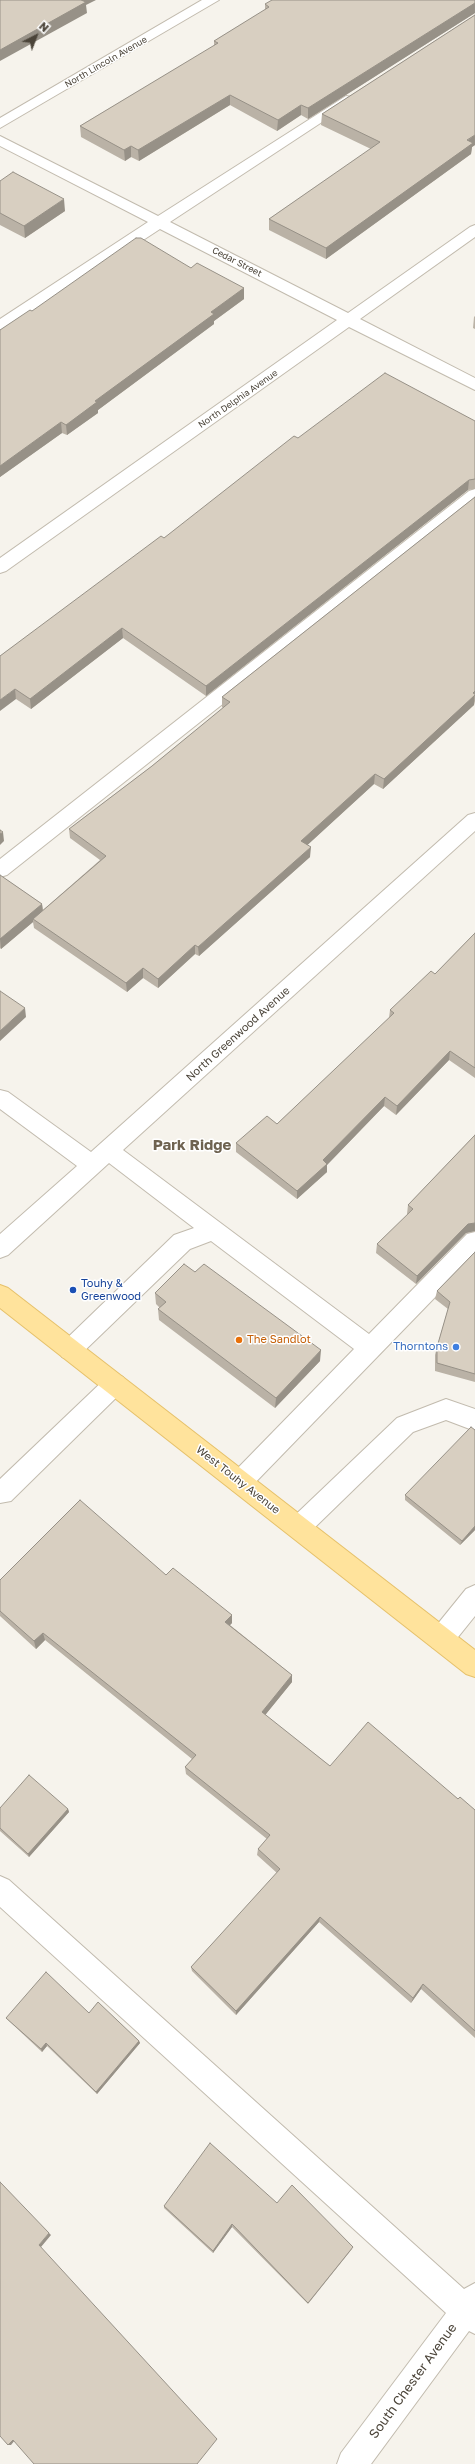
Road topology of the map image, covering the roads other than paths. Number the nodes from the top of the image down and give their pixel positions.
1 (212, 0) edge
2 (356, 94) edge
3 (0, 124) edge
4 (0, 140) edge
5 (159, 222) junction
6 (475, 230) edge
7 (349, 320) junction
8 (0, 326) edge
9 (475, 385) edge
10 (475, 496) edge
11 (0, 567) edge
12 (475, 820) edge
13 (0, 870) edge
14 (0, 1097) edge
15 (108, 1151) junction
16 (92, 1165) junction
17 (213, 1230) junction
18 (475, 1240) edge
19 (0, 1248) edge
20 (0, 1295) edge
21 (370, 1348) junction
22 (70, 1350) junction
23 (115, 1384) junction
24 (475, 1420) edge
25 (240, 1482) junction
26 (0, 1490) edge
27 (299, 1528) junction
28 (475, 1597) edge
29 (441, 1639) junction
30 (475, 1665) edge
31 (0, 1889) edge
32 (472, 2309) edge
33 (352, 2464) edge

1 - 3 street, North Lincoln Avenue
2 - 5 street
4 - 5 street, Cedar Street
5 - 7 street, Cedar Street
5 - 8 street
6 - 7 street, North Delphia Avenue
7 - 9 street, Cedar Street
7 - 11 street, North Delphia Avenue
10 - 13 street
12 - 15 street, North Greenwood Avenue
14 - 16 street
15 - 16 street, North Greenwood Avenue
15 - 17 street
16 - 19 street, North Greenwood Avenue
17 - 21 street
17 - 22 street
18 - 21 street
20 - 22 main road, West Touhy Avenue
21 - 25 street
22 - 23 main road, West Touhy Avenue
23 - 25 main road, West Touhy Avenue
23 - 26 street
24 - 27 street
25 - 27 main road, West Touhy Avenue
27 - 29 main road, West Touhy Avenue
28 - 29 street
29 - 30 main road, West Touhy Avenue
31 - 32 street
32 - 33 street, South Chester Avenue

